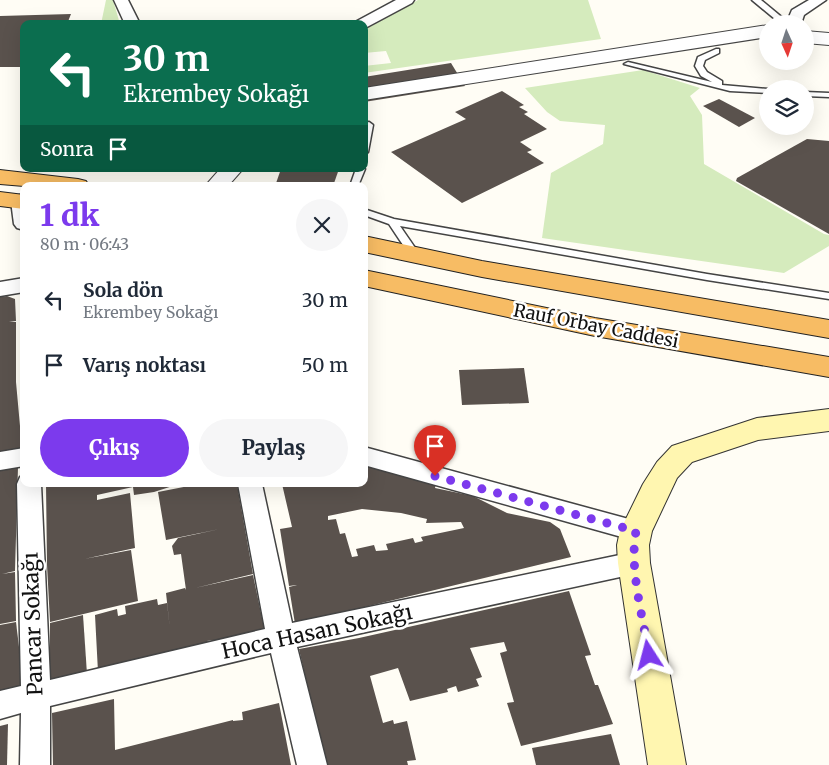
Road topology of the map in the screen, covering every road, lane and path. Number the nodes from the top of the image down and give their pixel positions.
1 (121, 0) edge
2 (407, 0) edge
3 (756, 0) edge
4 (819, 0) edge
5 (775, 15) edge
6 (796, 15) edge
7 (130, 20) edge
8 (368, 21) edge
9 (814, 27) edge
10 (829, 28) edge
11 (759, 32) edge
12 (814, 38) edge
13 (829, 39) edge
14 (759, 44) edge
15 (716, 51) junction
16 (628, 64) junction
17 (730, 89) junction
18 (759, 91) edge
19 (368, 93) edge
20 (814, 94) edge
21 (829, 95) edge
22 (368, 104) edge
23 (369, 124) dead end
24 (368, 130) edge
25 (0, 177) edge
26 (43, 182) edge
27 (15, 201) edge
28 (368, 213) edge
29 (20, 214) edge
30 (392, 222) junction
31 (368, 245) edge
32 (415, 255) junction
33 (368, 279) edge
34 (20, 286) edge
35 (0, 289) edge
36 (829, 296) edge
37 (829, 329) edge
38 (829, 367) edge
39 (829, 420) edge
40 (368, 457) edge
41 (20, 458) edge
42 (0, 461) edge
43 (29, 487) edge
44 (251, 487) edge
45 (635, 547) junction
46 (281, 638) junction
47 (36, 696) junction
48 (0, 705) edge
49 (35, 765) edge
50 (312, 765) edge
51 (667, 765) edge

1 - 7 street
2 - 8 street
3 - 5 lane
4 - 6 street
9 - 10 street
11 - 19 street
12 - 13 street
14 - 15 street
15 - 16 street
15 - 17 lane
16 - 17 lane
16 - 22 street
17 - 18 lane
20 - 21 lane
23 - 24 lane
25 - 26 highway
27 - 29 street
28 - 30 lane
30 - 32 lane
30 - 36 lane
31 - 32 highway, Rauf Orbay Caddesi
32 - 37 highway, Rauf Orbay Caddesi
33 - 38 highway, Rauf Orbay Caddesi
34 - 35 street
39 - 45 main road
40 - 45 street
41 - 42 street
43 - 47 street, Pancar Sokağı
44 - 46 street
45 - 46 street, Hoca Hasan Sokağı
45 - 51 main road
46 - 47 street, Hoca Hasan Sokağı
46 - 50 street
47 - 48 street, Hoca Hasan Sokağı
47 - 49 street, Pancar Sokağı

